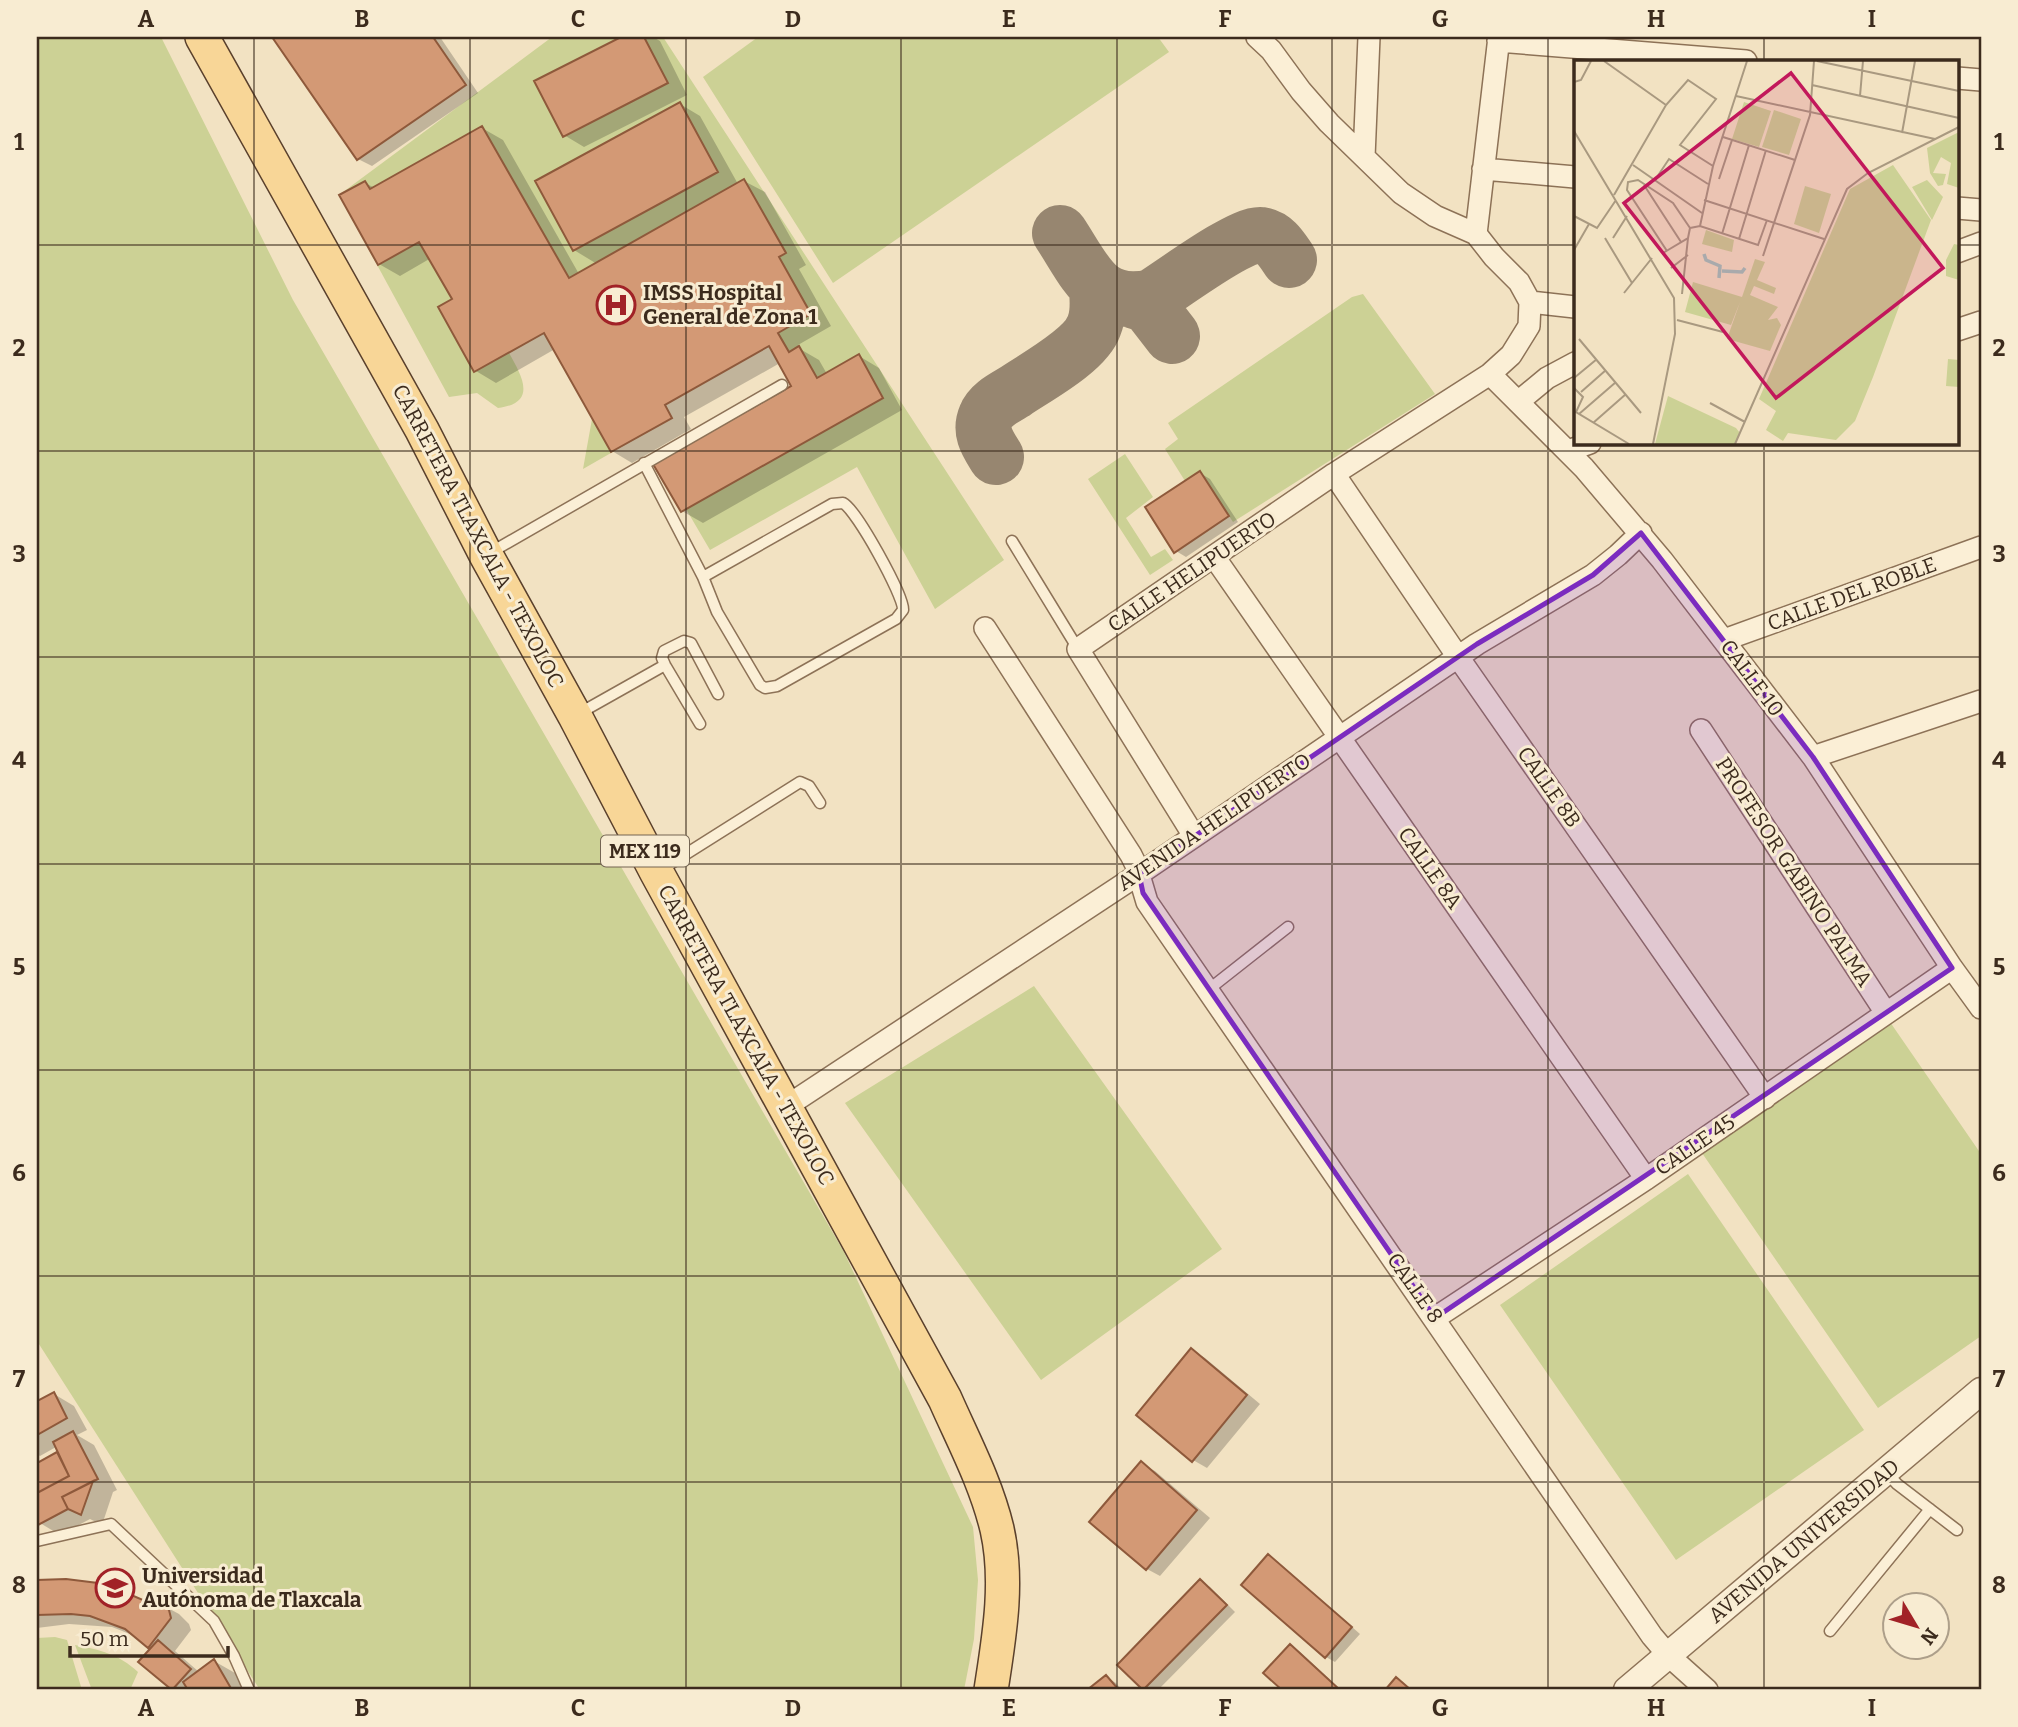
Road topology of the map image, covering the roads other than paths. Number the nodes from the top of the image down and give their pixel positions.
1 (202, 37) edge
2 (1257, 37) edge
3 (1369, 37) edge
4 (1498, 39) edge
5 (1735, 60) edge
6 (1958, 78) edge
7 (1981, 80) edge
8 (1364, 157) junction
9 (1483, 169) junction
10 (1574, 177) edge
11 (1958, 208) edge
12 (1981, 210) edge
13 (1476, 234) junction
14 (1981, 243) edge
15 (1958, 248) edge
16 (1530, 302) junction
17 (1574, 307) edge
18 (1981, 322) edge
19 (1958, 330) edge
20 (1574, 364) edge
21 (1490, 374) junction
22 (782, 385) dead end
23 (1518, 402) junction
24 (1588, 444) edge
25 (1568, 452) junction
26 (644, 463) junction
27 (1334, 474) junction
28 (1641, 533) junction
29 (1012, 541) dead end
30 (1981, 547) edge
31 (486, 555) junction
32 (1215, 558) junction
33 (703, 577) junction
34 (985, 628) dead end
35 (1724, 640) junction
36 (1079, 649) junction
37 (1458, 657) junction
38 (665, 665) junction
39 (718, 694) dead end
40 (1981, 701) edge
41 (575, 716) junction
42 (700, 724) dead end
43 (1701, 730) dead end
44 (1339, 737) junction
45 (1813, 757) junction
46 (820, 803) dead end
47 (1194, 836) junction
48 (657, 873) junction
49 (1139, 874) junction
50 (1287, 927) dead end
51 (1952, 968) junction
52 (1208, 990) junction
53 (1981, 1008) edge
54 (1886, 1013) junction
55 (1765, 1098) junction
56 (785, 1108) junction
57 (1646, 1179) junction
58 (1435, 1318) junction
59 (1981, 1391) edge
60 (1885, 1471) junction
61 (1930, 1509) junction
62 (1957, 1530) dead end
63 (37, 1541) edge
64 (1830, 1631) dead end
65 (1669, 1656) junction
66 (249, 1690) edge
67 (991, 1690) edge
68 (1627, 1690) edge
69 (1707, 1690) edge

1 - 31 main road, CARRETERA TLAXCALA - TEXOLOC / MEX 119
2 - 8 street
3 - 8 street
4 - 5 street
4 - 9 street
6 - 7 street
8 - 13 street
9 - 10 street
9 - 13 street
11 - 12 street
13 - 16 street
14 - 15 street
16 - 17 street
16 - 21 street, CALLE HELIPUERTO
18 - 19 street
20 - 23 street
21 - 23 street, CALLE 10
21 - 27 street, CALLE HELIPUERTO
22 - 26 lane
23 - 25 street, CALLE 10
24 - 25 street
25 - 28 street, CALLE 10
26 - 31 lane
26 - 33 lane
27 - 32 street, CALLE HELIPUERTO
27 - 37 street, CALLE 8B
28 - 35 street, CALLE 10
28 - 37 street, AVENIDA HELIPUERTO
29 - 36 lane
30 - 35 street, CALLE DEL ROBLE
31 - 41 main road, CARRETERA TLAXCALA - TEXOLOC / MEX 119
32 - 36 street, CALLE HELIPUERTO
32 - 44 street, CALLE 8A
33 - 33 lane
34 - 49 street, CALLE 8
35 - 45 street, CALLE 10
36 - 47 street
37 - 44 street, AVENIDA HELIPUERTO
37 - 55 street, CALLE 8B
38 - 39 lane
38 - 41 lane
38 - 42 lane
40 - 45 street
41 - 48 main road, CARRETERA TLAXCALA - TEXOLOC / MEX 119
43 - 54 street, PROFESOR GABINO PALMA
44 - 47 street, AVENIDA HELIPUERTO
44 - 57 street, CALLE 8A
45 - 51 street, CALLE 10
46 - 48 lane
47 - 49 street, AVENIDA HELIPUERTO
48 - 56 main road, CARRETERA TLAXCALA - TEXOLOC / MEX 119
49 - 52 street, CALLE 8
49 - 56 street, AVENIDA HELIPUERTO
50 - 52 lane
51 - 53 street, CALLE 10
51 - 54 street, CALLE 45
52 - 58 street, CALLE 8
54 - 55 street, CALLE 45
55 - 57 street, CALLE 45
56 - 67 main road, CARRETERA TLAXCALA - TEXOLOC / MEX 119
57 - 58 street, CALLE 45
58 - 65 street, CALLE 8
59 - 60 street, AVENIDA UNIVERSIDAD
60 - 61 lane
60 - 65 street, AVENIDA UNIVERSIDAD
61 - 62 lane
61 - 64 lane
63 - 66 lane
65 - 68 street, AVENIDA UNIVERSIDAD
65 - 69 street, CALLE 8

